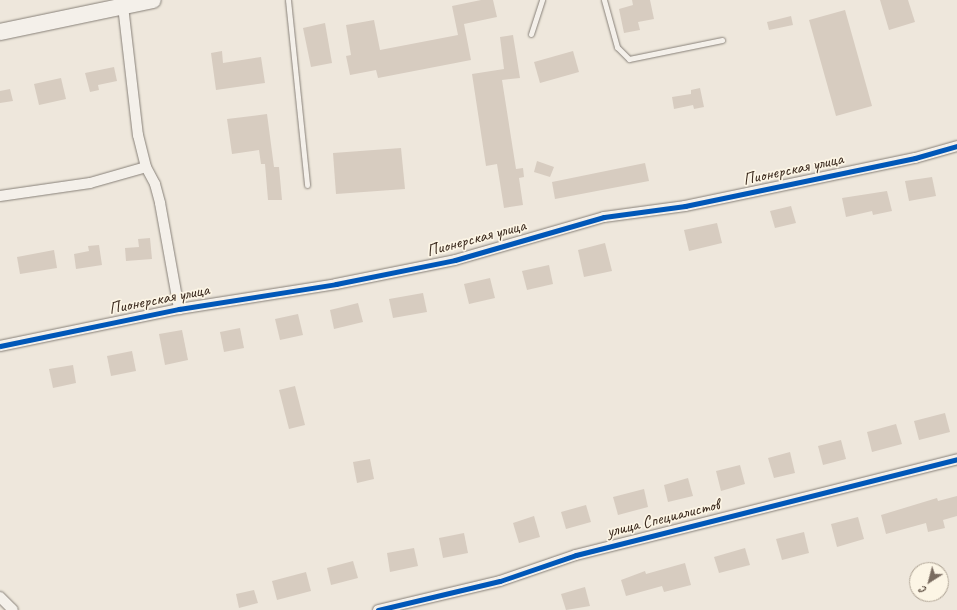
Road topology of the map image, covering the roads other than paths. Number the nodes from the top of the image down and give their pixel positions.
1 (153, 0) edge
2 (288, 0) edge
3 (542, 0) edge
4 (604, 0) edge
5 (122, 6) junction
6 (0, 32) edge
7 (531, 34) dead end
8 (722, 40) dead end
9 (957, 146) edge
10 (146, 167) junction
11 (307, 185) dead end
12 (0, 196) edge
13 (179, 308) junction
14 (0, 346) edge
15 (957, 460) edge
16 (0, 597) edge
17 (13, 610) edge
18 (378, 610) edge

1 - 5 main road
2 - 11 lane
3 - 7 lane
4 - 8 lane
5 - 6 main road
5 - 10 street
9 - 13 street, Пионерская улица
10 - 12 street
10 - 13 street
13 - 14 street, Пионерская улица
15 - 18 street, улица Специалистов
16 - 17 street

